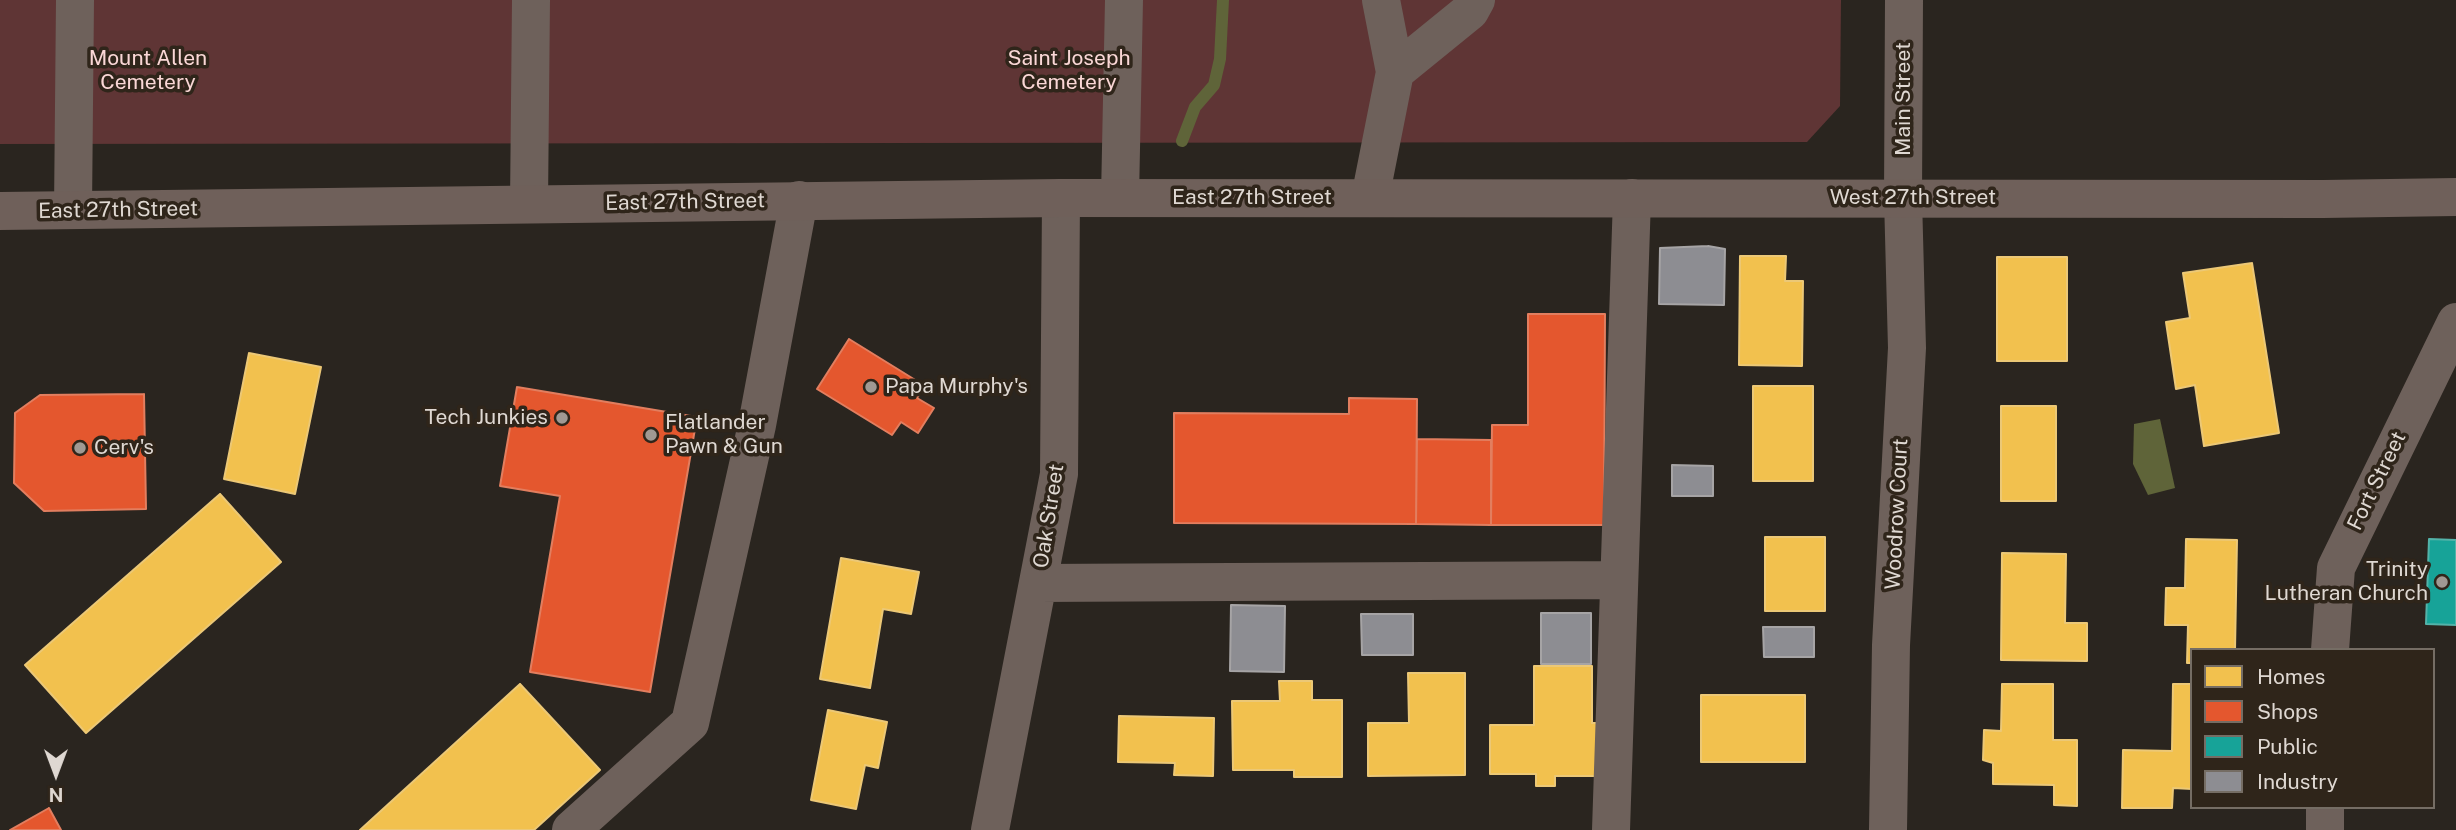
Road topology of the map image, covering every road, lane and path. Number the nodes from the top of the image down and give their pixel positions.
1 (75, 0) edge
2 (531, 0) edge
3 (1124, 0) edge
4 (1381, 0) edge
5 (1476, 0) edge
6 (1904, 0) edge
7 (1395, 72) junction
8 (2456, 197) edge
9 (1061, 198) junction
10 (1120, 198) junction
11 (1370, 198) junction
12 (1632, 198) junction
13 (1903, 198) junction
14 (799, 200) junction
15 (529, 204) junction
16 (73, 210) junction
17 (0, 211) edge
18 (2456, 322) edge
19 (1618, 580) junction
20 (1038, 583) junction
21 (2330, 648) edge
22 (2325, 809) edge
23 (571, 830) edge
24 (990, 830) edge
25 (1611, 830) edge
26 (1888, 830) edge
27 (2325, 830) edge

1 - 16 street
2 - 15 street
3 - 10 street
4 - 7 street
5 - 7 street
6 - 13 street, Main Street
7 - 11 street
8 - 13 main road, West 27th Street
9 - 10 main road, East 27th Street
9 - 14 main road, East 27th Street
9 - 20 street, Oak Street
10 - 11 main road, East 27th Street
11 - 12 main road, West 27th Street
12 - 13 main road, West 27th Street
12 - 19 street
13 - 26 street, Woodrow Court
14 - 15 main road, East 27th Street
14 - 23 street
15 - 16 main road, East 27th Street
16 - 17 main road, East 27th Street
18 - 21 street, Fort Street
19 - 20 street
19 - 25 street
20 - 24 street, Oak Street
22 - 27 street

